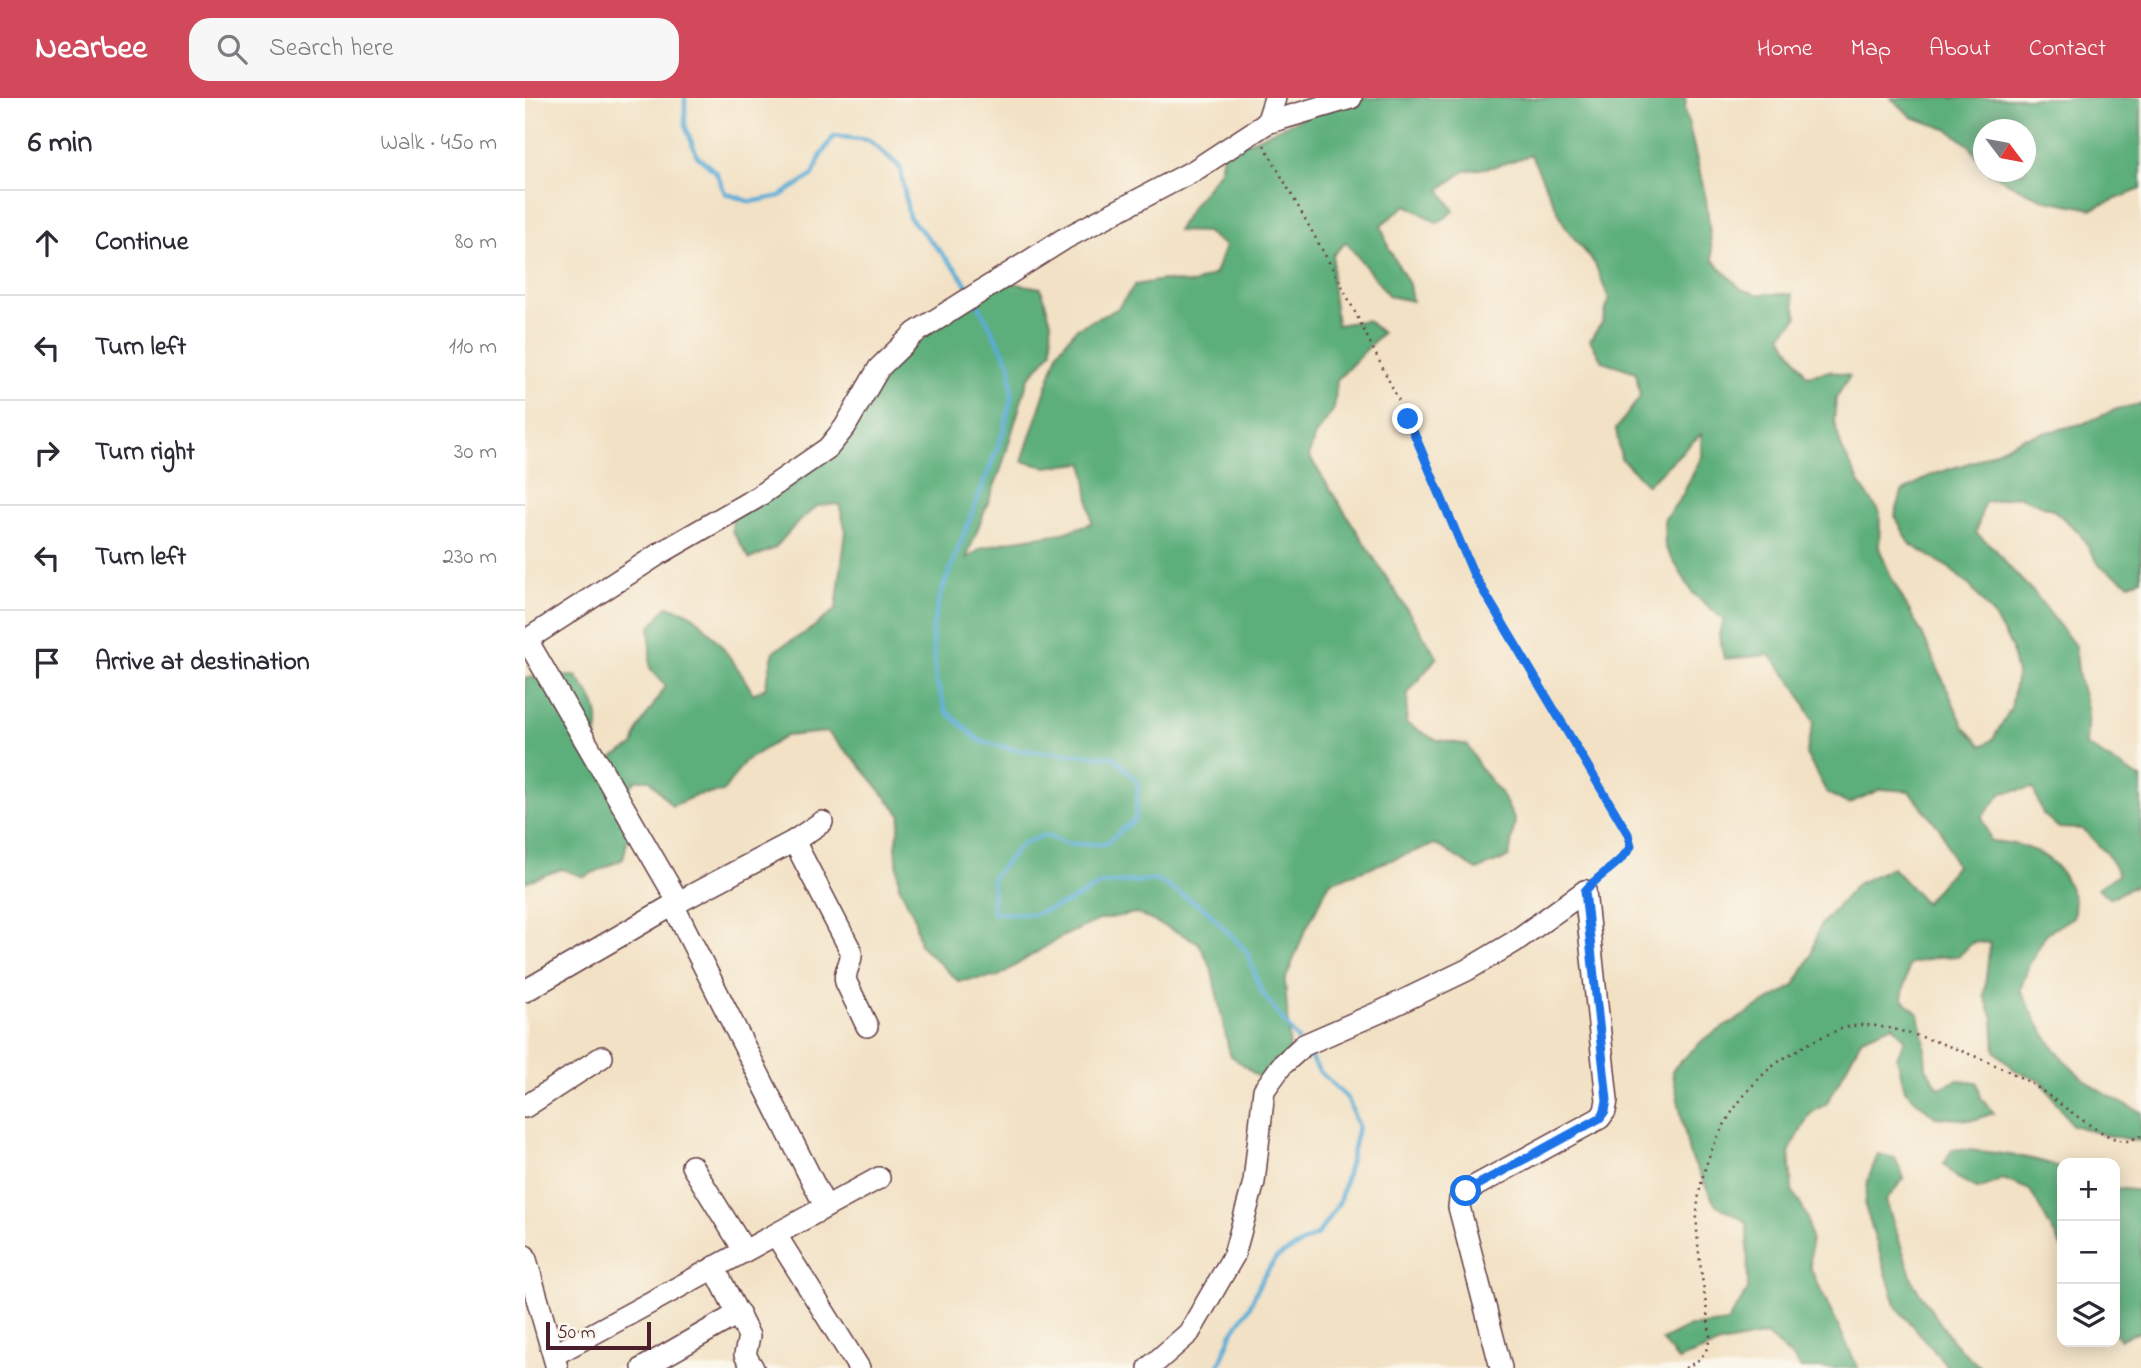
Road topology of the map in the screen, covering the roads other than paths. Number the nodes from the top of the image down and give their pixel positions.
1 (1275, 98) edge
2 (1351, 98) edge
3 (1261, 127) junction
4 (526, 640) edge
5 (822, 822) dead end
6 (794, 841) junction
7 (676, 904) junction
8 (525, 990) edge
9 (867, 1026) dead end
10 (602, 1057) dead end
11 (525, 1107) edge
12 (692, 1166) dead end
13 (879, 1178) dead end
14 (825, 1206) junction
15 (775, 1235) junction
16 (744, 1250) junction
17 (525, 1256) edge
18 (714, 1267) junction
19 (739, 1313) junction
20 (556, 1361) edge
21 (643, 1368) edge
22 (753, 1368) edge
23 (859, 1368) edge
24 (1149, 1368) edge
25 (1501, 1368) edge

1 - 3 street
2 - 3 street
3 - 4 street
4 - 7 street
5 - 6 street
6 - 7 street
6 - 9 street
7 - 8 street
7 - 14 street
10 - 11 street
12 - 16 street
13 - 14 street
14 - 15 street
15 - 16 street
15 - 23 street
16 - 18 street
17 - 20 street
18 - 19 street
18 - 20 street
19 - 21 street
19 - 22 street
24 - 25 street

